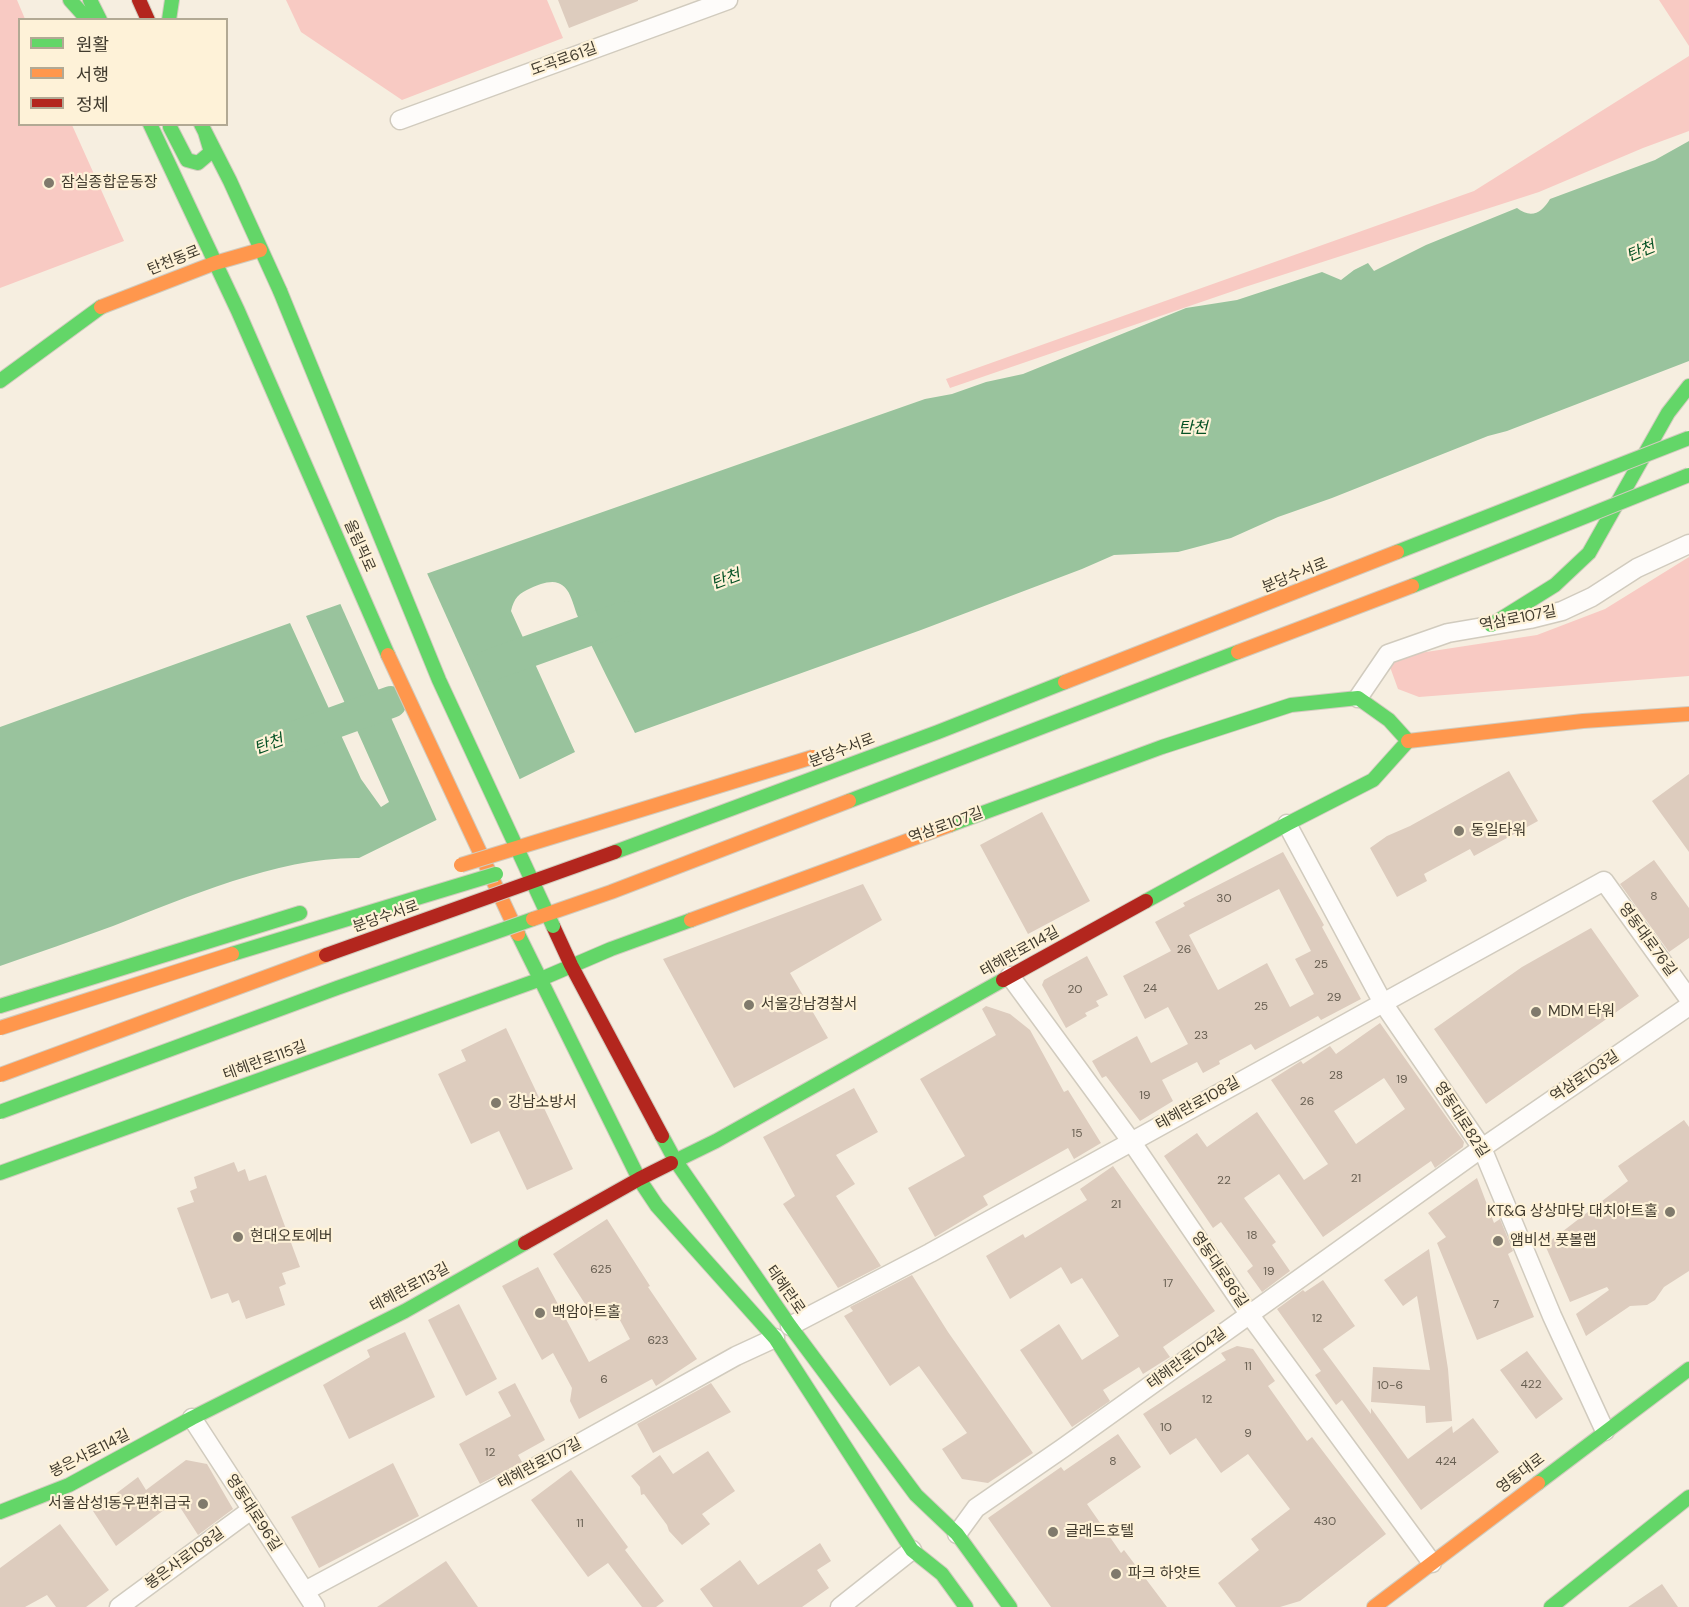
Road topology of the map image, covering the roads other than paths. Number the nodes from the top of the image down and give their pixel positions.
1 (70, 0) edge
2 (90, 0) edge
3 (139, 0) edge
4 (172, 0) edge
5 (728, 0) edge
6 (86, 18) edge
7 (99, 18) edge
8 (147, 18) edge
9 (169, 18) edge
10 (400, 120) dead end
11 (151, 126) edge
12 (170, 126) edge
13 (202, 126) edge
14 (260, 250) junction
15 (215, 263) junction
16 (0, 381) edge
17 (1689, 386) edge
18 (1689, 438) edge
19 (1689, 475) edge
20 (1689, 544) edge
21 (1491, 626) junction
22 (1358, 698) junction
23 (1689, 714) edge
24 (938, 732) junction
25 (1408, 741) junction
26 (868, 744) dead end
27 (822, 754) dead end
28 (1287, 824) junction
29 (681, 829) junction
30 (448, 868) dead end
31 (1604, 881) joint
32 (312, 909) dead end
33 (571, 965) junction
34 (1010, 976) junction
35 (541, 979) junction
36 (1689, 999) edge
37 (1383, 1003) junction
38 (1689, 1005) edge
39 (0, 1006) edge
40 (0, 1028) edge
41 (0, 1075) edge
42 (0, 1112) edge
43 (1131, 1141) junction
44 (1482, 1148) junction
45 (675, 1160) junction
46 (0, 1173) edge
47 (639, 1179) junction
48 (1249, 1314) junction
49 (790, 1326) junction
50 (775, 1338) junction
51 (1689, 1369) edge
52 (192, 1418) junction
53 (1605, 1431) junction
54 (1689, 1497) edge
55 (251, 1510) junction
56 (0, 1512) edge
57 (957, 1534) junction
58 (912, 1550) junction
59 (1431, 1563) junction
60 (305, 1591) junction
61 (119, 1607) edge
62 (315, 1607) edge
63 (840, 1607) edge
64 (966, 1607) edge
65 (1010, 1607) edge
66 (1374, 1607) edge
67 (1551, 1607) edge

1 - 6 main road
2 - 7 main road
3 - 8 main road
4 - 9 main road
5 - 10 street, 도곡로61길
11 - 15 main road, 올림픽로
12 - 13 main road
13 - 14 main road, 올림픽로
14 - 15 main road, 탄천동로
14 - 33 main road, 올림픽로, bridge
15 - 16 main road, 탄천동로
15 - 35 main road, 올림픽로, bridge
17 - 21 main road, bridge
18 - 24 main road, 분당수서로, bridge
19 - 42 main road, bridge
20 - 21 street, 역삼로107길
21 - 22 street, 역삼로107길
22 - 25 main road
22 - 33 main road, 역삼로107길
23 - 25 main road
24 - 26 main road, bridge
24 - 29 main road, 분당수서로, bridge
25 - 28 main road, 테헤란로114길
27 - 30 main road, bridge
28 - 34 main road, 테헤란로114길
28 - 37 street, 영동대로82길
29 - 40 main road, bridge
29 - 41 main road, 분당수서로, bridge
31 - 36 street, 영동대로76길
31 - 37 street, 테헤란로108길
32 - 39 main road
33 - 35 main road, 역삼로107길
33 - 45 main road, 테헤란로
34 - 43 street, 영동대로86길
34 - 45 main road, 테헤란로114길
35 - 46 main road, 테헤란로115길
35 - 47 main road
37 - 43 street, 테헤란로108길
37 - 44 street, 영동대로82길
38 - 44 street, 역삼로103길
43 - 48 street, 영동대로86길
43 - 49 street, 테헤란로108길
44 - 48 street, 테헤란로104길
44 - 53 street, 영동대로82길
45 - 47 main road, 테헤란로114길
45 - 49 main road, 테헤란로
47 - 50 main road
47 - 52 main road, 테헤란로113길
48 - 57 street, 테헤란로104길
48 - 59 street, 영동대로86길
49 - 57 main road, 테헤란로
50 - 58 main road
50 - 60 street, 테헤란로107길
51 - 53 main road, 영동대로
52 - 55 street, 영동대로96길
52 - 56 main road, 봉은사로114길
53 - 59 main road, 영동대로
54 - 67 main road
55 - 60 street, 영동대로96길
55 - 61 street, 봉은사로108길
57 - 65 main road, 테헤란로
58 - 63 street
58 - 64 main road
59 - 66 main road, 영동대로
60 - 62 street, 영동대로96길

